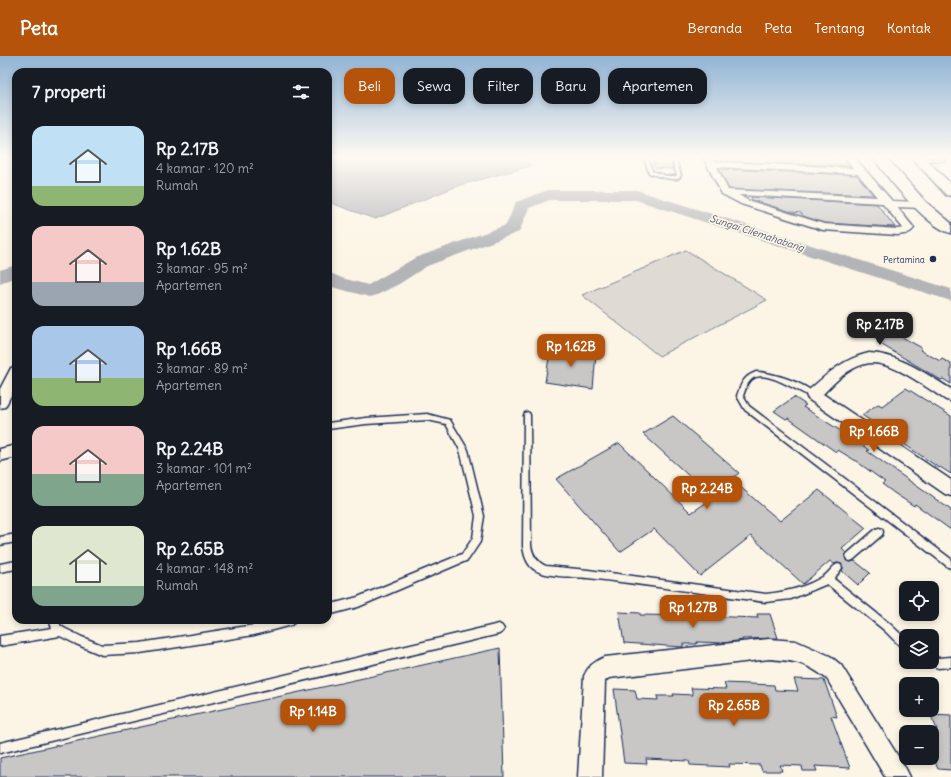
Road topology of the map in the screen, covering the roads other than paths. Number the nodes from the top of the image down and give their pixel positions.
1 (877, 191) edge
2 (909, 191) edge
3 (725, 192) joint
4 (885, 200) junction
5 (919, 202) junction
6 (951, 229) edge
7 (12, 379) edge
8 (2, 395) edge
9 (814, 395) junction
10 (951, 396) edge
11 (527, 415) dead end
12 (332, 425) edge
13 (12, 452) edge
14 (0, 455) edge
15 (951, 489) edge
16 (879, 532) dead end
17 (12, 539) edge
18 (0, 541) edge
19 (850, 557) dead end
20 (951, 564) edge
21 (12, 566) edge
22 (0, 568) edge
23 (838, 568) dead end
24 (828, 579) junction
25 (332, 609) edge
26 (56, 624) edge
27 (275, 624) edge
28 (499, 629) dead end
29 (61, 631) junction
30 (899, 639) edge
31 (0, 641) edge
32 (951, 662) edge
33 (939, 663) edge
34 (0, 748) edge
35 (590, 777) edge
36 (898, 777) edge

1 - 4 street
2 - 5 street
3 - 4 street
3 - 4 street
4 - 5 street
5 - 6 street
7 - 8 street
9 - 10 street
9 - 15 street
9 - 20 lane
11 - 24 lane
12 - 25 lane
13 - 14 street
16 - 19 lane
17 - 18 lane
21 - 22 lane
23 - 24 lane
24 - 30 lane
26 - 29 lane
27 - 29 lane
28 - 34 lane
29 - 31 lane
32 - 33 lane
35 - 36 street

